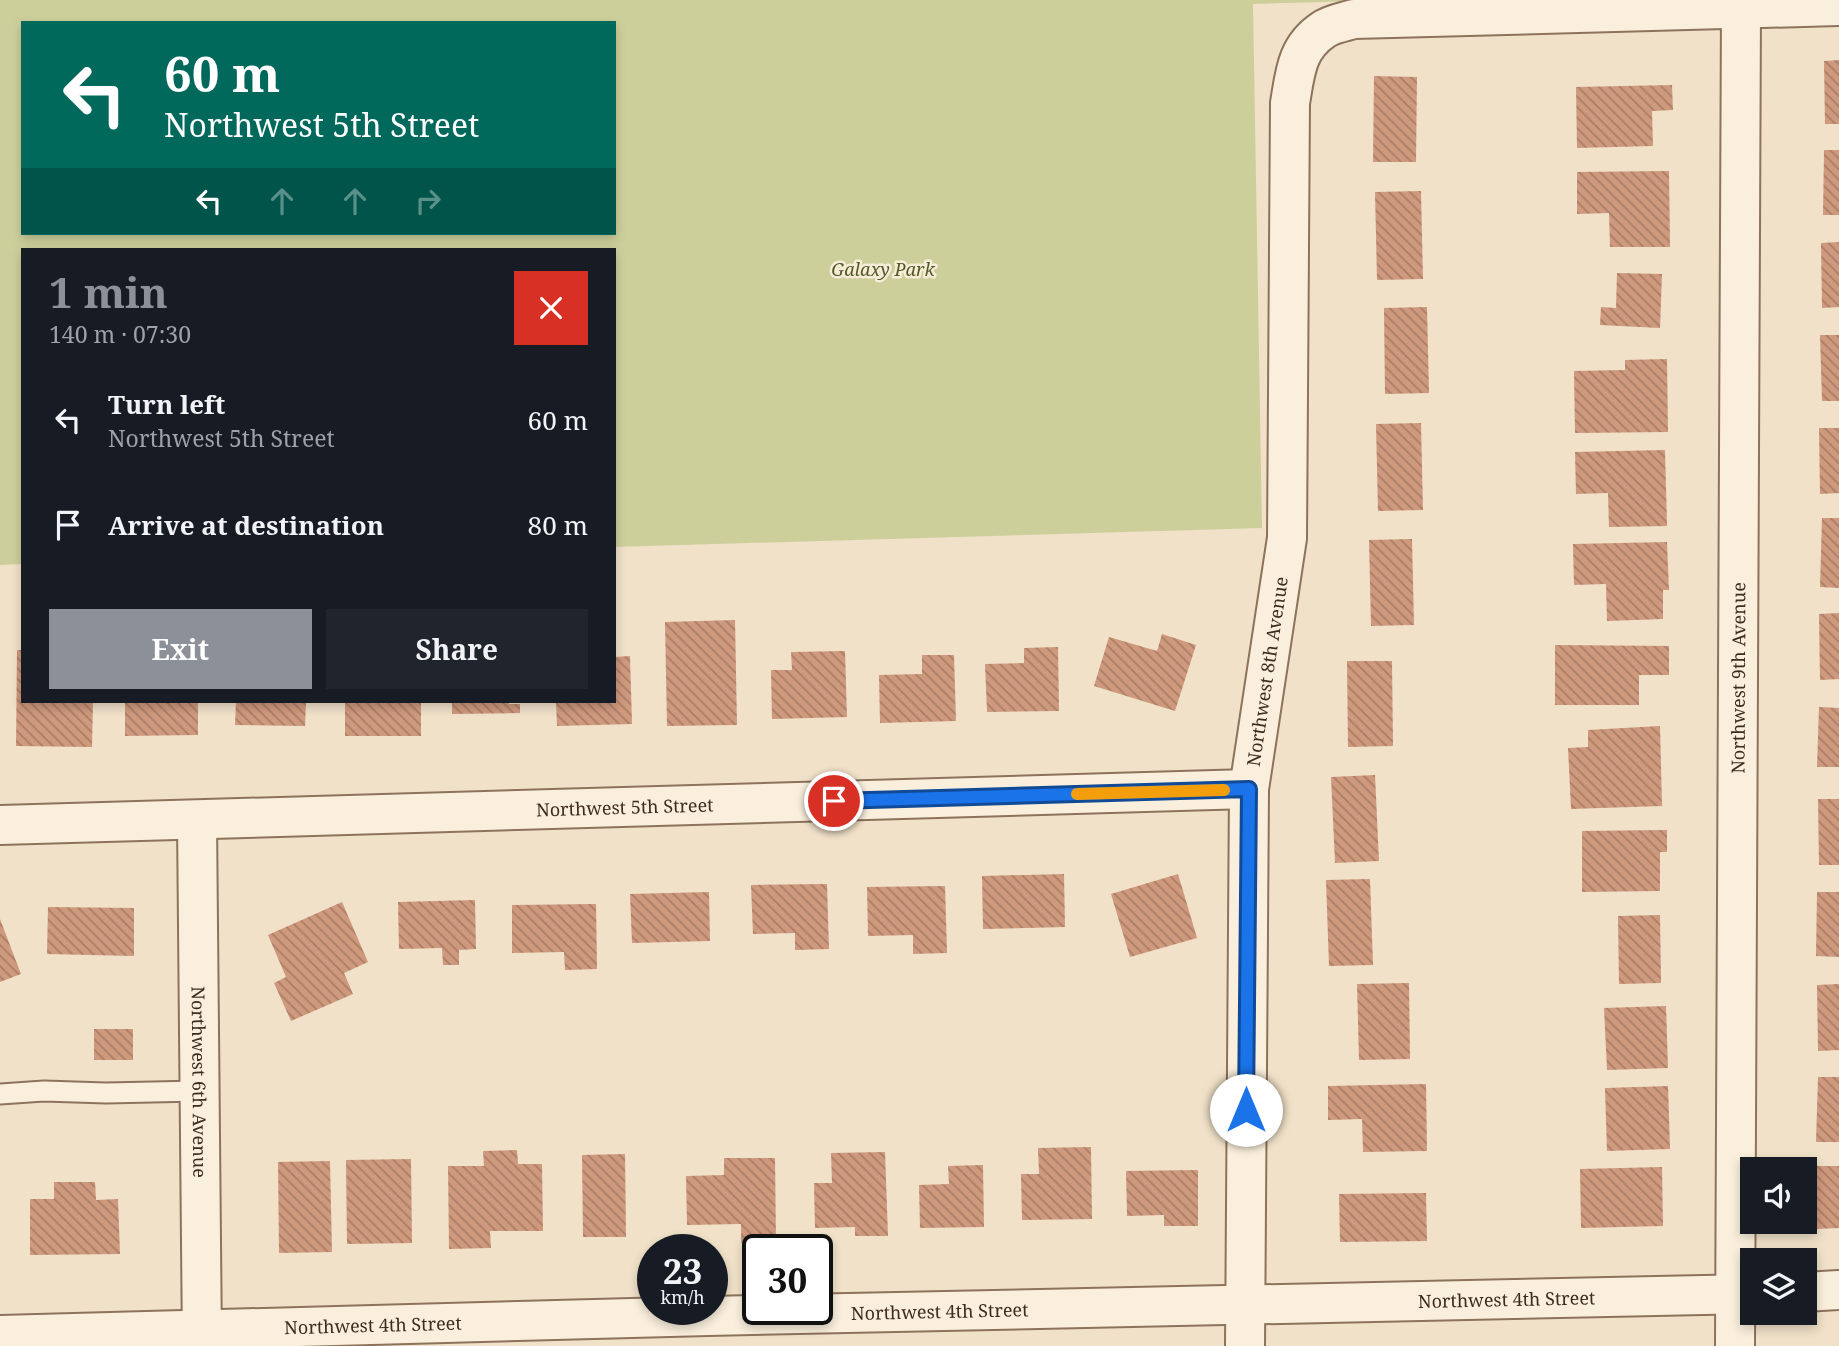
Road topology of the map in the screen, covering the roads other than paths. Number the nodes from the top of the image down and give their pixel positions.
1 (1839, 6) edge
2 (1741, 8) junction
3 (1249, 789) junction
4 (197, 820) junction
5 (0, 825) edge
6 (199, 1091) junction
7 (0, 1094) edge
8 (1744, 1248) edge
9 (1839, 1290) edge
10 (1817, 1291) edge
11 (1740, 1294) edge
12 (1245, 1306) junction
13 (1740, 1317) edge
14 (708, 1331) edge
15 (0, 1335) edge
16 (201, 1338) edge
17 (1245, 1346) edge
18 (1735, 1346) edge

1 - 2 street
2 - 3 street, Northwest 8th Avenue
2 - 8 street, Northwest 9th Avenue
3 - 4 street, Northwest 5th Street
3 - 12 street, Northwest 8th Avenue
4 - 5 street, Northwest 5th Street
4 - 6 street, Northwest 6th Avenue
6 - 7 lane
6 - 16 street, Northwest 6th Avenue
9 - 10 street
11 - 12 street, Northwest 4th Street
12 - 14 street, Northwest 4th Street
12 - 17 street, Northwest 8th Avenue
13 - 18 street, Northwest 9th Avenue
14 - 16 street, Northwest 4th Street
15 - 16 street, Northwest 4th Street

